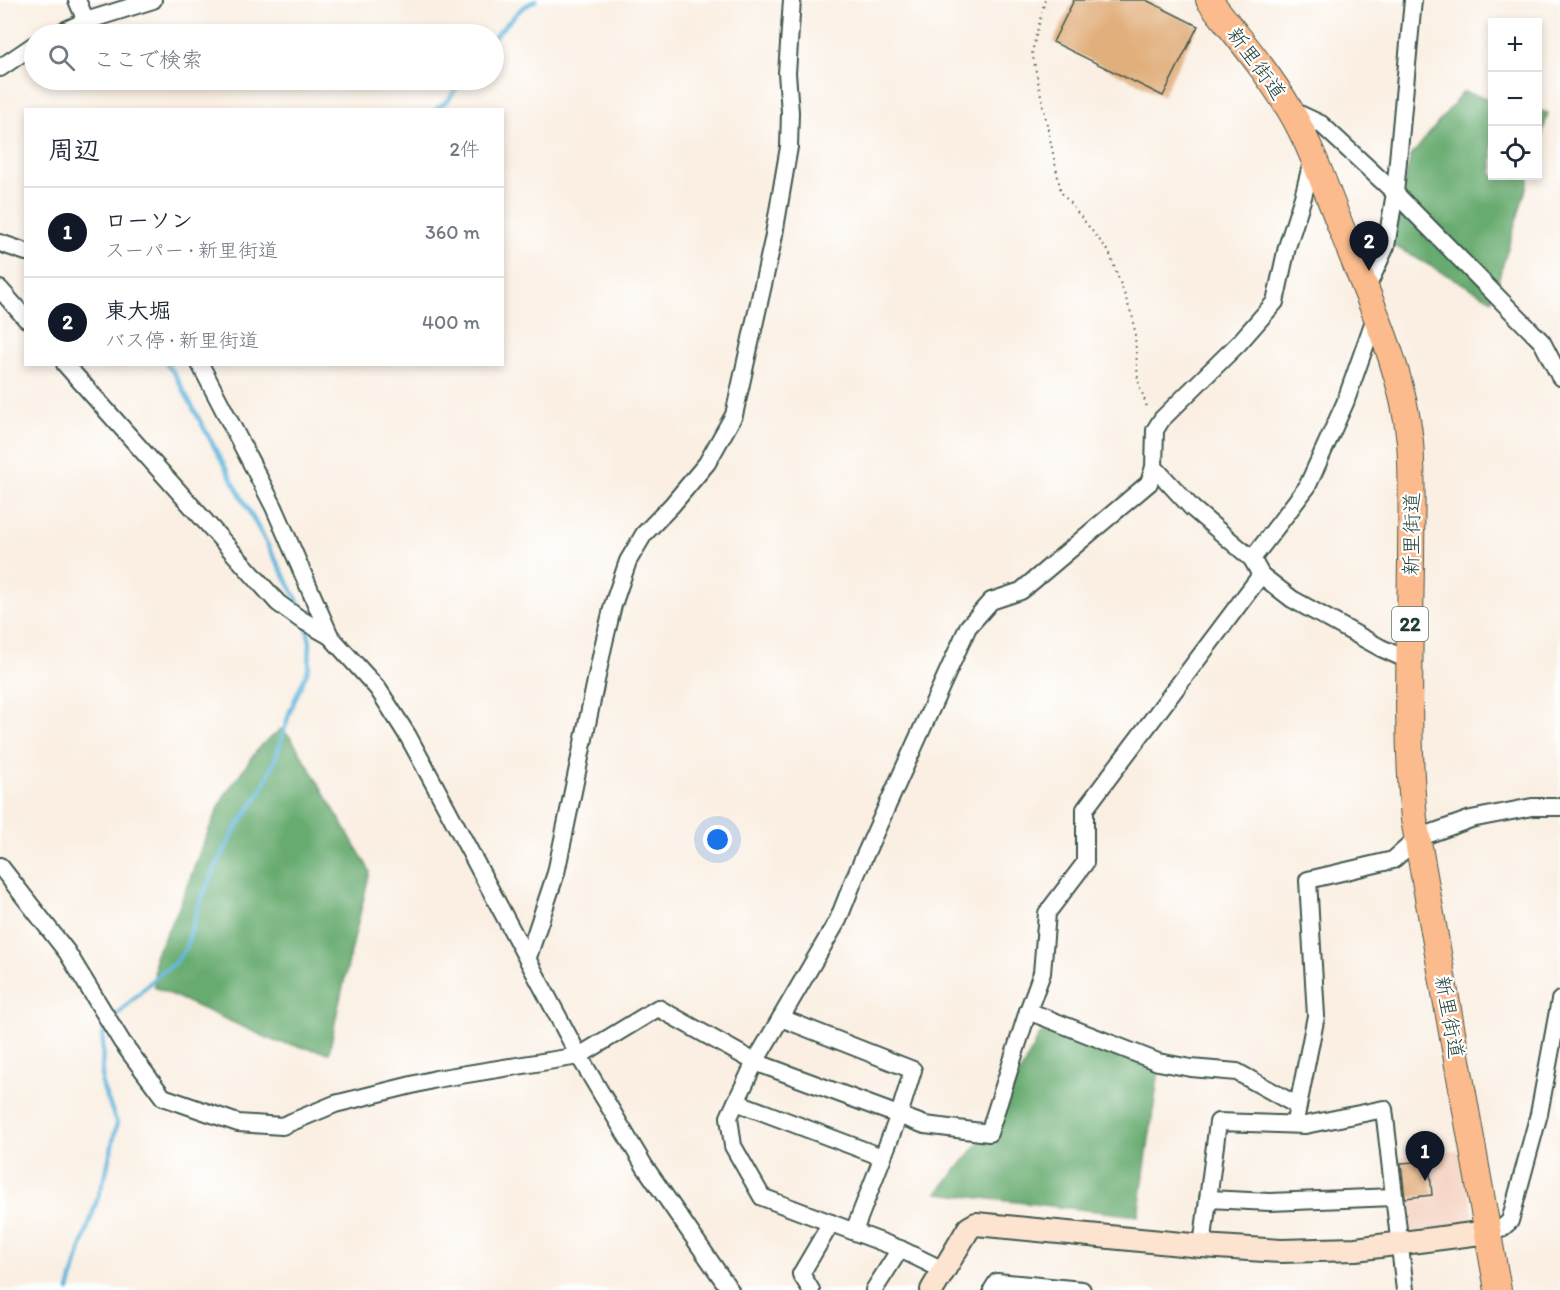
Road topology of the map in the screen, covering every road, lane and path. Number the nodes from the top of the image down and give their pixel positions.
1 (77, 0) edge
2 (153, 0) edge
3 (792, 0) edge
4 (1045, 0) edge
5 (1209, 0) edge
6 (1413, 0) edge
7 (86, 21) junction
8 (79, 24) edge
9 (24, 52) edge
10 (0, 68) edge
11 (1291, 110) junction
12 (1313, 156) junction
13 (1395, 193) junction
14 (0, 243) edge
15 (24, 251) edge
16 (0, 290) edge
17 (1366, 290) junction
18 (1376, 315) junction
19 (24, 317) edge
20 (67, 366) edge
21 (201, 366) edge
22 (1560, 378) edge
23 (1155, 430) junction
24 (1154, 467) junction
25 (1252, 559) junction
26 (1261, 575) junction
27 (323, 633) junction
28 (1410, 661) junction
29 (1560, 807) edge
30 (1418, 838) junction
31 (0, 866) edge
32 (528, 957) junction
33 (1560, 1000) edge
34 (1028, 1011) junction
35 (781, 1018) junction
36 (579, 1056) junction
37 (755, 1062) junction
38 (736, 1102) junction
39 (1298, 1107) junction
40 (899, 1115) junction
41 (1295, 1125) junction
42 (882, 1157) junction
43 (1394, 1197) junction
44 (1208, 1199) junction
45 (831, 1223) junction
46 (854, 1231) junction
47 (1488, 1232) junction
48 (1400, 1244) junction
49 (1202, 1246) junction
50 (900, 1249) junction
51 (943, 1270) junction
52 (730, 1290) edge
53 (811, 1290) edge
54 (874, 1290) edge
55 (932, 1290) edge
56 (992, 1290) edge
57 (1082, 1290) edge
58 (1405, 1290) edge
59 (1498, 1290) edge

1 - 7 street
2 - 7 street
3 - 32 street
4 - 23 path
5 - 11 main road, 新里街道 / 22
6 - 13 street
7 - 8 street
9 - 10 street
11 - 12 main road, 新里街道 / 22
11 - 13 street
12 - 17 main road, 新里街道 / 22
12 - 23 street
13 - 17 street
13 - 22 street
14 - 15 street
16 - 19 street
17 - 18 main road, 新里街道 / 22
18 - 25 street
18 - 28 main road, 新里街道 / 22
20 - 27 street
21 - 27 street
23 - 24 street
24 - 25 street
24 - 35 street
25 - 26 street
26 - 28 street
26 - 34 street
27 - 32 street
28 - 30 main road, 新里街道 / 22
29 - 30 street
30 - 39 street
30 - 47 main road, 新里街道 / 22
31 - 36 street
32 - 36 street
33 - 47 street
34 - 39 street
34 - 40 street
35 - 37 street
35 - 40 street
36 - 37 street
36 - 52 street
37 - 38 street
37 - 40 street
38 - 42 street
38 - 45 street
39 - 41 street
40 - 42 street
41 - 43 street
41 - 44 street
42 - 46 street
43 - 44 street
43 - 48 street
44 - 49 street
45 - 46 street
45 - 53 street
46 - 50 street
47 - 48 street
47 - 59 main road, 新里街道 / 22
48 - 49 street
48 - 58 street
49 - 51 street
50 - 51 street
50 - 54 street
51 - 55 street
56 - 57 street

